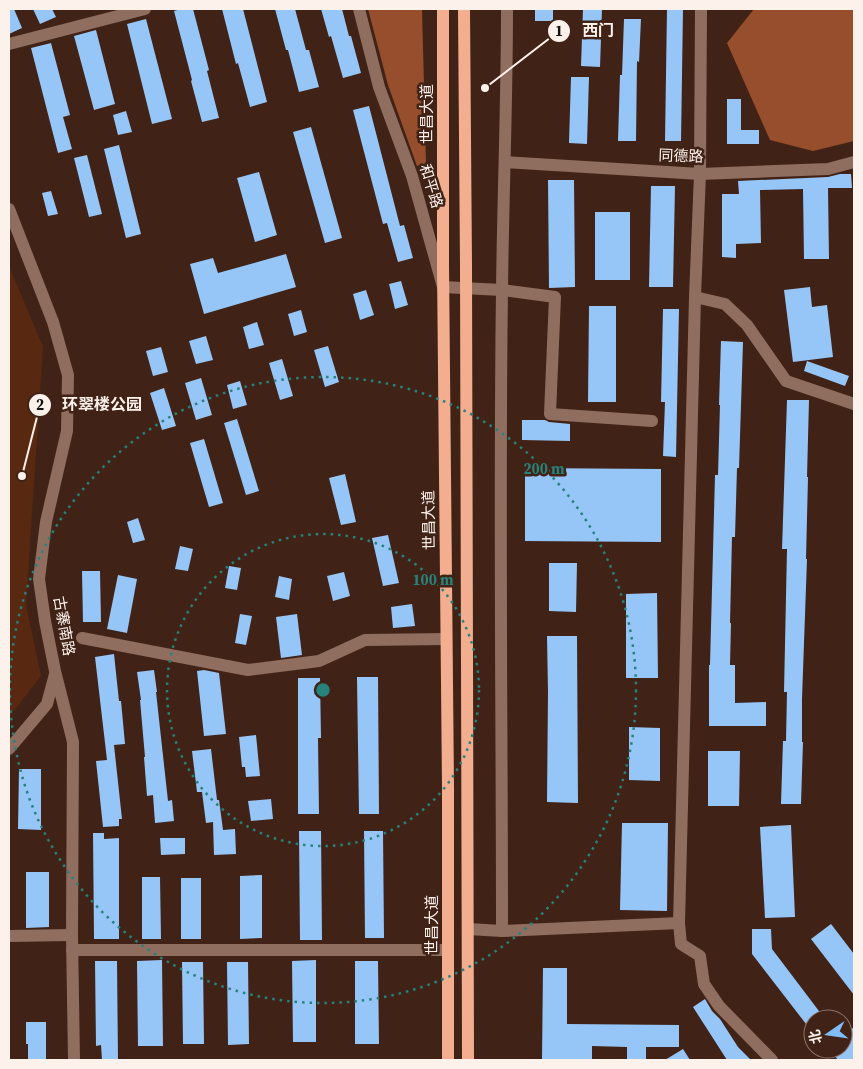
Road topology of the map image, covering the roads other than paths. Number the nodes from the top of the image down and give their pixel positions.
1 (145, 9) edge
2 (359, 9) edge
3 (443, 9) edge
4 (464, 9) edge
5 (507, 9) edge
6 (701, 9) edge
7 (9, 44) edge
8 (505, 162) junction
9 (854, 162) edge
10 (700, 174) junction
11 (9, 209) edge
12 (443, 287) junction
13 (466, 288) junction
14 (502, 290) junction
15 (695, 297) junction
16 (854, 404) edge
17 (652, 421) dead end
18 (82, 638) dead end
19 (446, 639) junction
20 (55, 671) junction
21 (9, 749) edge
22 (679, 923) junction
23 (468, 930) junction
24 (502, 931) junction
25 (72, 935) junction
26 (9, 936) edge
27 (72, 950) junction
28 (448, 950) junction
29 (74, 1060) edge
30 (448, 1060) edge
31 (468, 1060) edge
32 (772, 1060) edge

1 - 7 street
2 - 12 street, 和平路
3 - 12 main road, 世昌大道
4 - 13 main road
5 - 8 street
6 - 10 street
8 - 10 street, 同德路
8 - 14 street
9 - 10 street, 同德路
10 - 15 street
11 - 20 street, 古寨南路
12 - 13 street
12 - 19 main road, 世昌大道
13 - 14 street
13 - 23 main road
14 - 17 street
14 - 24 street
15 - 16 street
15 - 22 street
18 - 19 street
19 - 28 main road, 世昌大道
20 - 21 street
20 - 25 street, 古寨南路
22 - 24 street
22 - 32 street
23 - 24 street
23 - 31 main road
25 - 26 street
25 - 27 street, 古寨南路
27 - 28 street
27 - 29 street, 古寨南路
28 - 30 main road, 世昌大道

